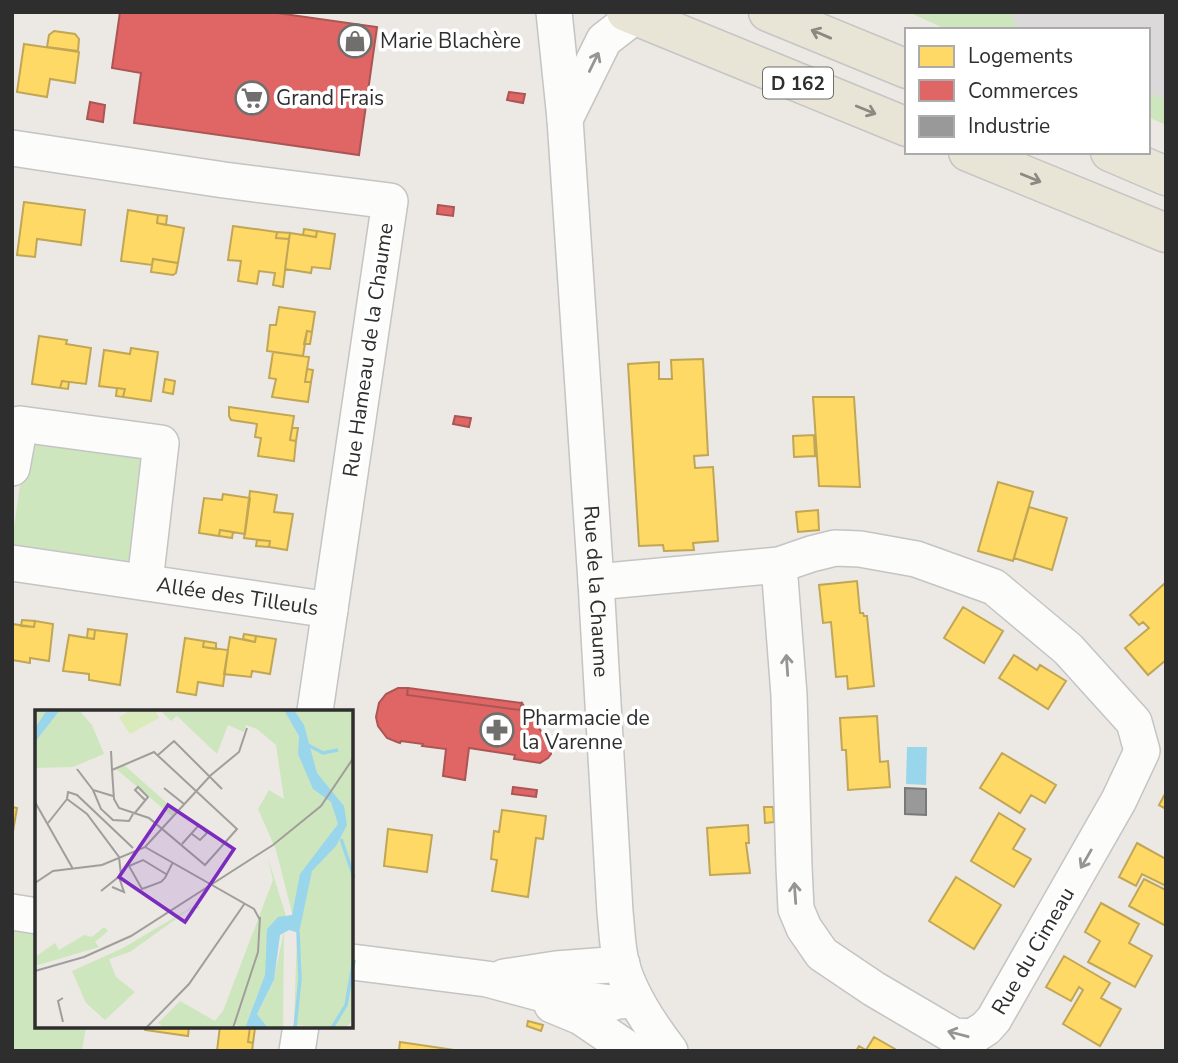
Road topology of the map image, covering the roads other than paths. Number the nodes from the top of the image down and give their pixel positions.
1 (554, 12) edge
2 (768, 12) edge
3 (631, 14) edge
4 (905, 68) edge
5 (565, 119) junction
6 (905, 126) edge
7 (12, 148) edge
8 (973, 154) edge
9 (1115, 154) edge
10 (1166, 176) edge
11 (1166, 233) edge
12 (12, 468) edge
13 (12, 563) edge
14 (779, 565) junction
15 (145, 582) junction
16 (596, 582) junction
17 (330, 610) junction
18 (315, 710) edge
19 (12, 912) edge
20 (35, 916) edge
21 (354, 962) edge
22 (621, 964) junction
23 (487, 979) junction
24 (636, 1000) junction
25 (301, 1028) edge
26 (297, 1051) edge
27 (631, 1051) edge
28 (670, 1051) edge

1 - 5 street, Rue de la Chaume
4 -> 2 main road, D 162
5 -> 3 street
3 -> 6 main road, D 162
5 - 16 street, Rue de la Chaume
7 - 17 street, Rue Hameau de la Chaume
8 -> 11 main road
9 - 10 main road
12 - 15 street, Allée des Tilleuls
13 - 15 street, Allée des Tilleuls
14 -> 14 street, Rue du Cimeau
14 - 16 street, Rue du Cimeau
15 - 17 street, Allée des Tilleuls
16 - 22 street, Rue de la Chaume
17 - 18 street, Rue Hameau de la Chaume
19 - 20 street
21 - 23 street
22 - 23 street
22 - 24 street, Rue de la Chaume
23 - 24 street
23 - 27 street
24 - 28 street, Rue de la Chaume
25 - 26 street

